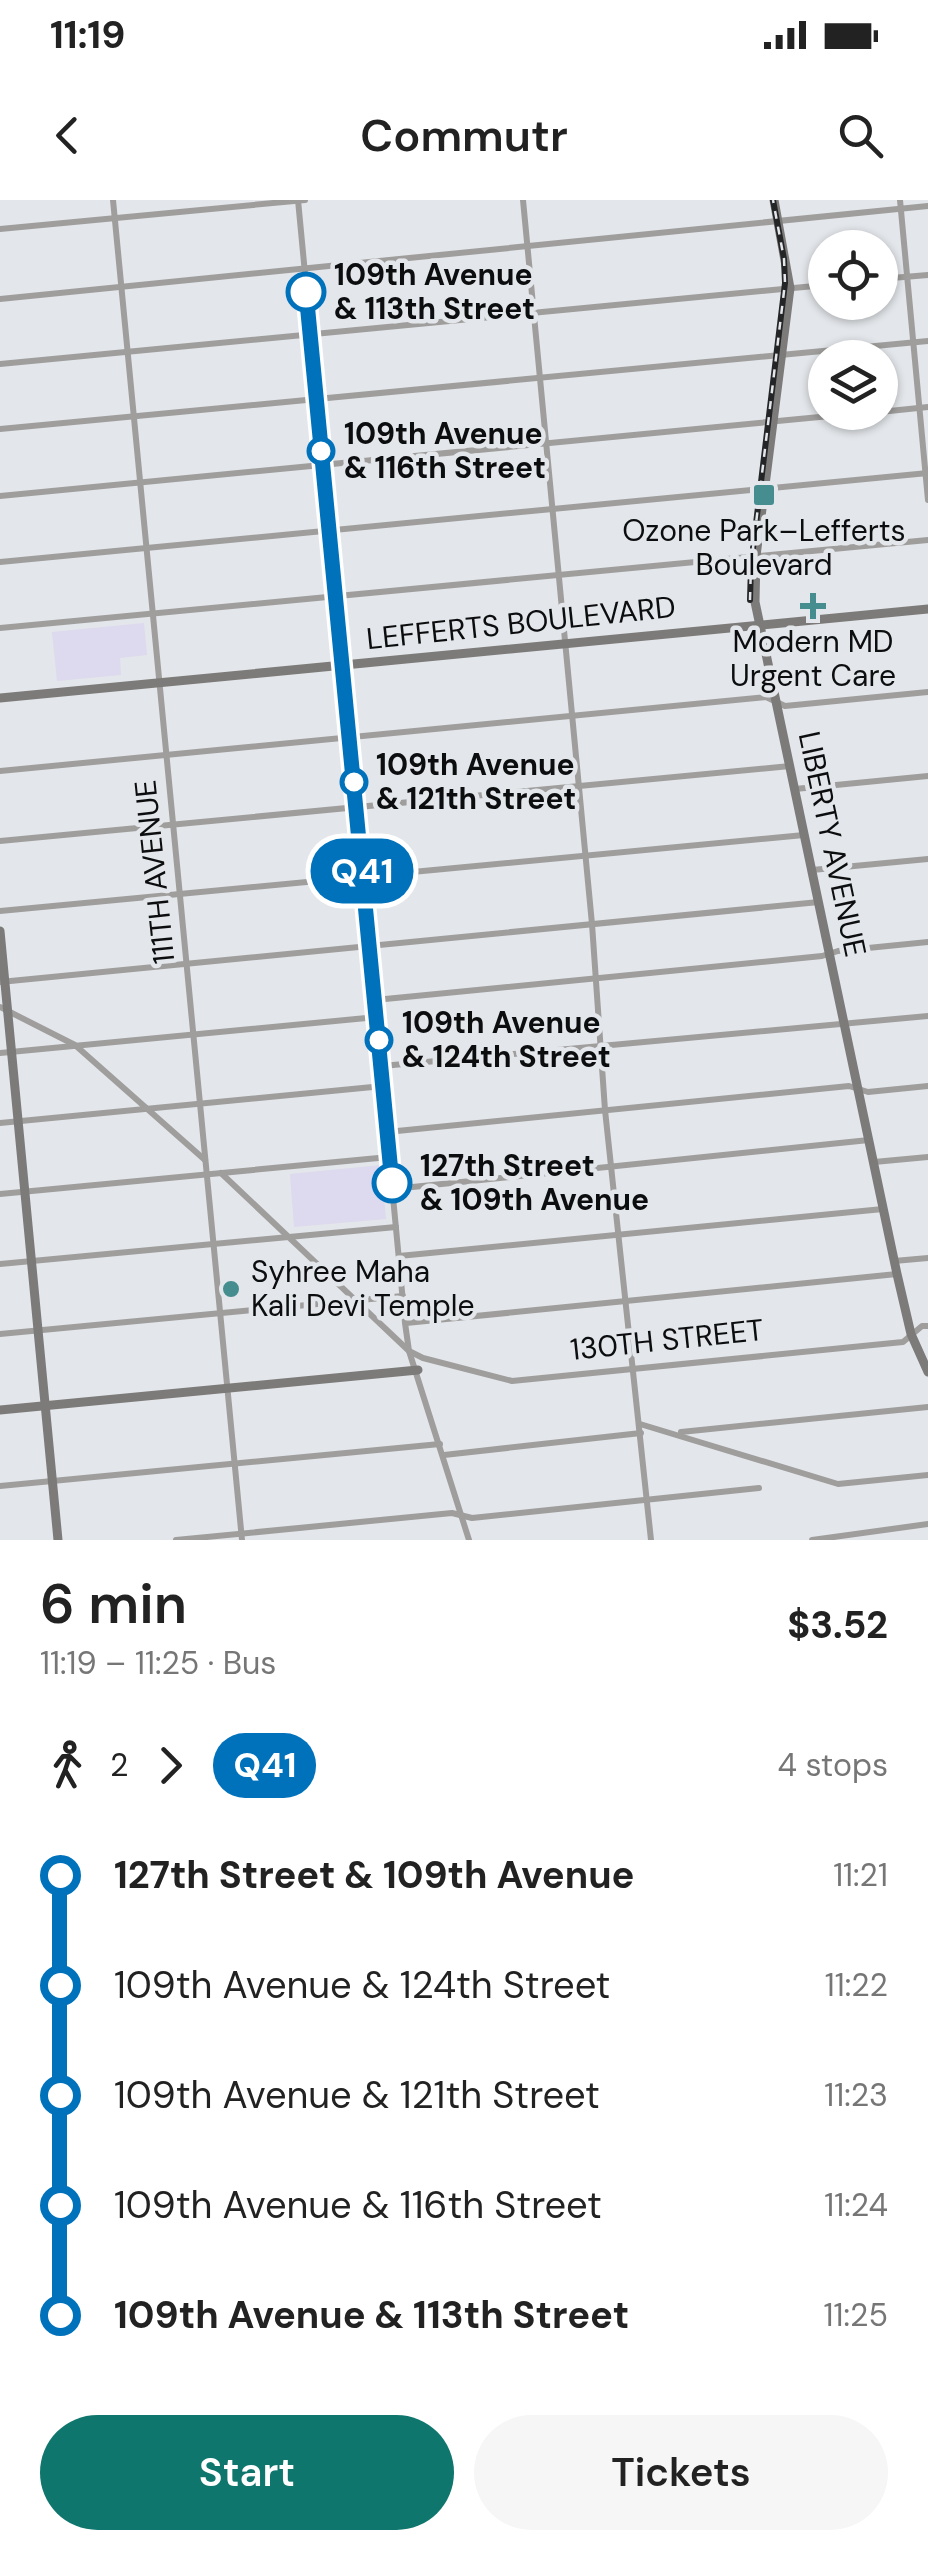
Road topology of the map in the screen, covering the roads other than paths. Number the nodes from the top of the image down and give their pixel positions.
1 (114, 200) edge
2 (300, 200) edge
3 (523, 200) edge
4 (774, 200) edge
5 (900, 204) edge
6 (928, 206) edge
7 (115, 218) junction
8 (779, 222) junction
9 (0, 230) edge
10 (528, 248) junction
11 (304, 270) junction
12 (928, 275) edge
13 (908, 277) junction
14 (898, 278) edge
15 (808, 286) edge
16 (122, 287) junction
17 (790, 288) junction
18 (0, 299) edge
19 (534, 314) junction
20 (310, 334) junction
21 (928, 340) edge
22 (913, 342) junction
23 (128, 352) junction
24 (782, 355) junction
25 (0, 364) edge
26 (540, 378) junction
27 (317, 399) junction
28 (924, 407) edge
29 (898, 410) edge
30 (134, 416) junction
31 (808, 418) edge
32 (772, 422) junction
33 (0, 429) edge
34 (546, 444) junction
35 (322, 465) junction
36 (927, 473) edge
37 (140, 482) junction
38 (764, 490) junction
39 (0, 496) edge
40 (928, 500) edge
41 (552, 509) junction
42 (329, 530) junction
43 (928, 540) edge
44 (146, 548) junction
45 (756, 556) junction
46 (0, 562) edge
47 (559, 575) junction
48 (335, 596) junction
49 (928, 609) edge
50 (153, 614) junction
51 (760, 624) junction
52 (0, 628) edge
53 (566, 644) junction
54 (342, 665) junction
55 (160, 682) junction
56 (928, 692) edge
57 (0, 698) edge
58 (776, 702) junction
59 (572, 716) junction
60 (349, 737) junction
61 (166, 755) junction
62 (790, 766) junction
63 (0, 771) edge
64 (928, 776) edge
65 (579, 786) junction
66 (795, 789) junction
67 (356, 807) junction
68 (174, 825) junction
69 (804, 835) junction
70 (0, 841) edge
71 (586, 856) junction
72 (928, 859) edge
73 (812, 870) junction
74 (362, 877) junction
75 (180, 895) junction
76 (819, 902) junction
77 (0, 912) edge
78 (592, 924) junction
79 (0, 931) edge
80 (928, 942) edge
81 (369, 946) junction
82 (830, 954) junction
83 (187, 964) junction
84 (594, 979) junction
85 (2, 982) edge
86 (375, 1000) junction
87 (4, 1009) edge
88 (928, 1016) edge
89 (377, 1017) junction
90 (845, 1023) junction
91 (194, 1033) junction
92 (74, 1045) junction
93 (599, 1046) junction
94 (6, 1052) edge
95 (381, 1066) junction
96 (383, 1086) junction
97 (928, 1086) edge
98 (858, 1089) junction
99 (201, 1104) junction
100 (147, 1109) junction
101 (605, 1110) junction
102 (18, 1121) junction
103 (0, 1123) edge
104 (387, 1132) junction
105 (869, 1140) junction
106 (390, 1156) junction
107 (928, 1156) edge
108 (206, 1161) junction
109 (874, 1162) junction
110 (611, 1167) junction
111 (220, 1173) junction
112 (208, 1174) junction
113 (392, 1189) junction
114 (25, 1191) junction
115 (0, 1194) edge
116 (883, 1208) junction
117 (396, 1227) junction
118 (618, 1234) junction
119 (286, 1237) junction
120 (214, 1244) junction
121 (399, 1256) junction
122 (928, 1258) edge
123 (32, 1261) junction
124 (894, 1261) junction
125 (0, 1264) edge
126 (897, 1274) junction
127 (403, 1296) junction
128 (353, 1300) junction
129 (624, 1301) junction
130 (220, 1313) junction
131 (405, 1323) junction
132 (928, 1326) edge
133 (38, 1331) junction
134 (0, 1334) edge
135 (912, 1334) junction
136 (409, 1350) junction
137 (632, 1368) junction
138 (418, 1370) junction
139 (928, 1372) edge
140 (227, 1389) junction
141 (45, 1406) junction
142 (928, 1407) edge
143 (0, 1410) edge
144 (640, 1429) junction
145 (674, 1433) junction
146 (440, 1444) junction
147 (444, 1455) junction
148 (235, 1464) junction
149 (928, 1475) edge
150 (53, 1481) junction
151 (0, 1486) edge
152 (758, 1488) dead end
153 (647, 1500) junction
154 (462, 1516) junction
155 (928, 1524) edge
156 (882, 1530) junction
157 (242, 1537) edge
158 (58, 1540) edge
159 (176, 1540) edge
160 (469, 1540) edge
161 (651, 1540) edge
162 (812, 1540) edge
163 (883, 1540) edge

1 - 7 street, 111TH AVENUE
2 - 7 street
2 - 11 street
3 - 10 street
4 - 8 street, LIBERTY AVENUE
5 - 6 street
5 - 8 street
5 - 13 street
7 - 9 street
7 - 16 street, 111TH AVENUE
8 - 10 street
8 - 17 street, LIBERTY AVENUE
10 - 11 street
10 - 19 street
11 - 16 street
11 - 20 street
12 - 13 street
13 - 14 street
13 - 22 street
15 - 17 street
16 - 18 street
16 - 23 street, 111TH AVENUE
17 - 19 street
17 - 24 street, LIBERTY AVENUE
19 - 20 street
19 - 26 street
20 - 23 street
20 - 27 street
21 - 22 street
22 - 24 street
22 - 28 street
23 - 25 street
23 - 30 street, 111TH AVENUE
24 - 26 street
24 - 32 street, LIBERTY AVENUE
26 - 27 street
26 - 34 street
27 - 30 street
27 - 35 street
28 - 29 street
28 - 36 street
30 - 33 street
30 - 37 street, 111TH AVENUE
31 - 32 street
32 - 34 street
32 - 38 street, LIBERTY AVENUE
34 - 35 street
34 - 41 street
35 - 37 street
35 - 42 street
36 - 38 street
36 - 40 street
37 - 39 street
37 - 44 street, 111TH AVENUE
38 - 41 street
38 - 45 street, LIBERTY AVENUE
41 - 42 street
41 - 47 street
42 - 44 street
42 - 48 street
43 - 45 street
44 - 46 street
44 - 50 street, 111TH AVENUE
45 - 47 street
45 - 51 street, LIBERTY AVENUE
47 - 48 street
47 - 53 street
48 - 50 street
48 - 54 street
49 - 51 street, LEFFERTS BOULEVARD
50 - 52 street
50 - 55 street, 111TH AVENUE
51 - 53 street, LEFFERTS BOULEVARD
51 - 58 street, LIBERTY AVENUE
53 - 54 street, LEFFERTS BOULEVARD
53 - 59 street
54 - 55 street, LEFFERTS BOULEVARD
54 - 60 street
55 - 57 street, LEFFERTS BOULEVARD
55 - 61 street, 111TH AVENUE
56 - 58 street
58 - 59 street
58 - 62 street, LIBERTY AVENUE
59 - 60 street
59 - 65 street
60 - 61 street
60 - 67 street
61 - 63 street
61 - 68 street, 111TH AVENUE
62 - 65 street
62 - 66 street, LIBERTY AVENUE
64 - 66 street
65 - 67 street
65 - 71 street
66 - 69 street, LIBERTY AVENUE
67 - 68 street
67 - 74 street
68 - 70 street
68 - 75 street, 111TH AVENUE
69 - 71 street
69 - 73 street, LIBERTY AVENUE
71 - 74 street
71 - 78 street
72 - 73 street
73 - 76 street, LIBERTY AVENUE
74 - 75 street
74 - 81 street
75 - 77 street
75 - 83 street, 111TH AVENUE
76 - 78 street
76 - 82 street, LIBERTY AVENUE
78 - 81 street
78 - 84 street
79 - 85 street
80 - 82 street
81 - 83 street
81 - 86 street
82 - 84 street
82 - 90 street, LIBERTY AVENUE
83 - 85 street
83 - 91 street, 111TH AVENUE
84 - 86 street
84 - 93 street
85 - 87 street
86 - 89 street
87 - 92 street
87 - 94 street
88 - 90 street
89 - 91 street
89 - 95 street
90 - 93 street
90 - 98 street, LIBERTY AVENUE
91 - 92 street
91 - 99 street, 111TH AVENUE
92 - 94 street
92 - 100 street
93 - 95 street
93 - 101 street
94 - 102 street
95 - 96 street
96 - 99 street
96 - 104 street
97 - 98 street
98 - 101 street
98 - 105 street, LIBERTY AVENUE
99 - 100 street
99 - 108 street, 111TH AVENUE
100 - 102 street
100 - 108 street
101 - 104 street
101 - 110 street
102 - 103 street
102 - 114 street
104 - 106 street
105 - 109 street, LIBERTY AVENUE
105 - 110 street
106 - 111 street
106 - 113 street
107 - 109 street
108 - 112 street, 111TH AVENUE
109 - 116 street, LIBERTY AVENUE
110 - 113 street
110 - 118 street
111 - 112 street
111 - 119 street
112 - 114 street
112 - 120 street, 111TH AVENUE
113 - 117 street
114 - 115 street
114 - 123 street
116 - 118 street
116 - 124 street, LIBERTY AVENUE
117 - 119 street
117 - 121 street
118 - 121 street
118 - 129 street
119 - 120 street
119 - 128 street
120 - 123 street
120 - 130 street, 111TH AVENUE
121 - 127 street
122 - 124 street
123 - 125 street
123 - 133 street
124 - 126 street, LIBERTY AVENUE
126 - 129 street
126 - 135 street, LIBERTY AVENUE
127 - 128 street
127 - 131 street
128 - 130 street
128 - 136 street
129 - 131 street
129 - 137 street
130 - 133 street
130 - 140 street, 111TH AVENUE
131 - 136 street
132 - 135 street, 130TH STREET
133 - 134 street
133 - 141 street
135 - 137 street, 130TH STREET
135 - 139 street, LIBERTY AVENUE
136 - 137 street, 130TH STREET
136 - 138 street
137 - 144 street
138 - 140 street
138 - 146 street
140 - 141 street
140 - 148 street, 111TH AVENUE
141 - 143 street
141 - 150 street
142 - 145 street
144 - 145 street
144 - 147 street
144 - 153 street
145 - 149 street
146 - 147 street
146 - 148 street
147 - 154 street
148 - 150 street
148 - 157 street, 111TH AVENUE
150 - 151 street
150 - 158 street
152 - 153 street
153 - 154 street
153 - 161 street
154 - 157 street
154 - 160 street
155 - 156 street
156 - 162 street
156 - 163 street
157 - 159 street

